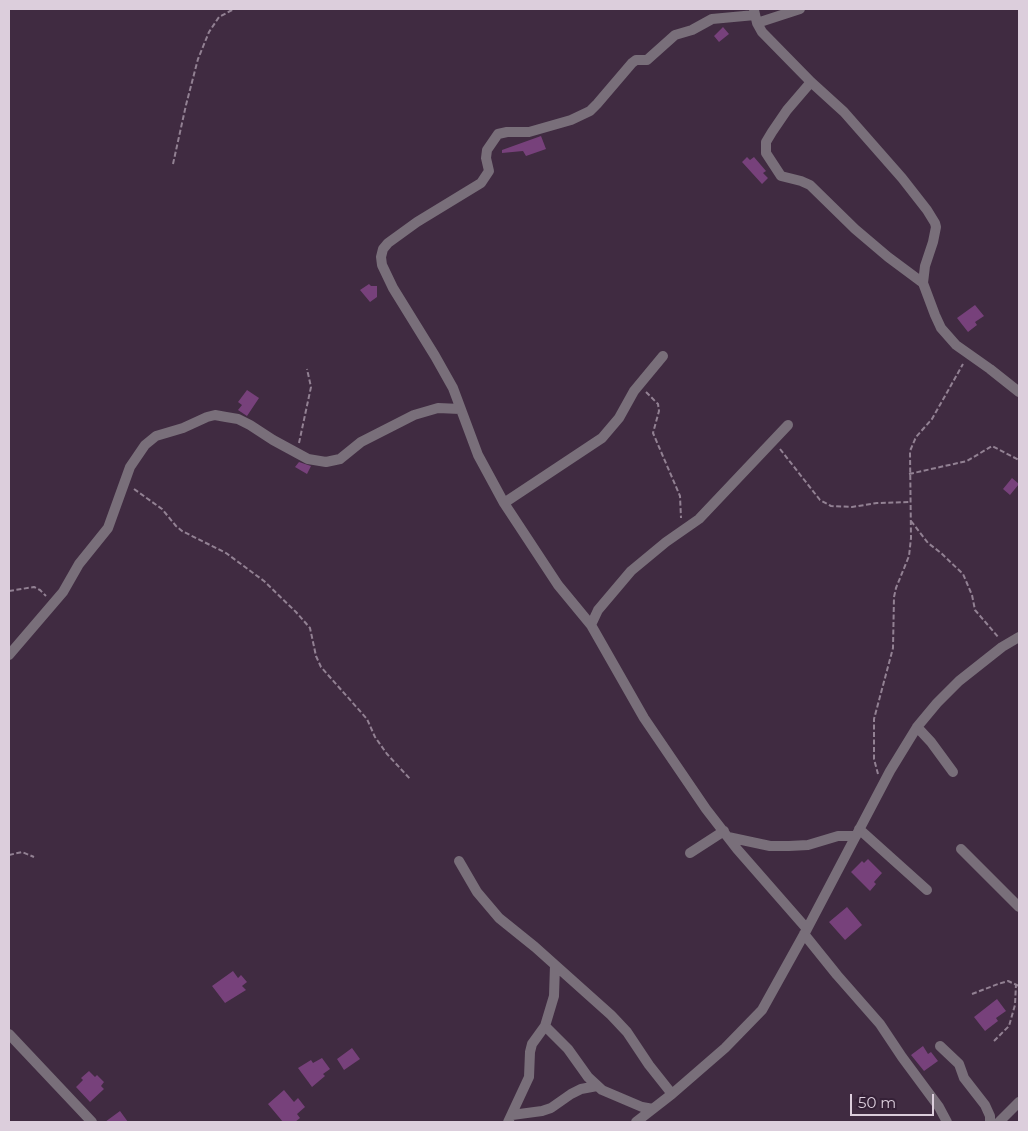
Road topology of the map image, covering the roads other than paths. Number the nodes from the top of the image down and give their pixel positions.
1 (800, 9) edge
2 (755, 16) edge
3 (810, 82) junction
4 (923, 282) junction
5 (663, 356) dead end
6 (1019, 392) edge
7 (460, 409) junction
8 (788, 425) dead end
9 (504, 502) junction
10 (591, 625) junction
11 (1019, 637) edge
12 (9, 655) edge
13 (917, 727) junction
14 (953, 772) dead end
15 (857, 832) junction
16 (726, 834) junction
17 (961, 849) dead end
18 (690, 853) dead end
19 (459, 861) dead end
20 (927, 890) dead end
21 (1019, 907) edge
22 (806, 931) junction
23 (555, 966) junction
24 (545, 1026) junction
25 (9, 1034) edge
26 (940, 1046) dead end
27 (597, 1086) junction
28 (672, 1094) junction
29 (1019, 1102) edge
30 (653, 1109) junction
31 (510, 1119) edge
32 (92, 1122) edge
33 (636, 1122) edge
34 (947, 1122) edge
35 (990, 1122) edge
36 (999, 1122) edge

1 - 2 street
2 - 3 street
2 - 7 street
3 - 4 street
3 - 4 street
4 - 6 street
5 - 9 street
7 - 9 street
7 - 12 street
8 - 10 street
9 - 10 street
10 - 16 street
11 - 13 street
13 - 14 street
13 - 15 street
15 - 16 street
15 - 20 street
15 - 22 street
16 - 18 street
16 - 22 street
17 - 21 street
19 - 23 street
22 - 28 street
22 - 34 street
23 - 24 street
23 - 28 street
24 - 27 street
24 - 31 street
25 - 32 street
26 - 35 street
27 - 30 street
27 - 31 street
28 - 30 street
29 - 36 street
30 - 33 street

